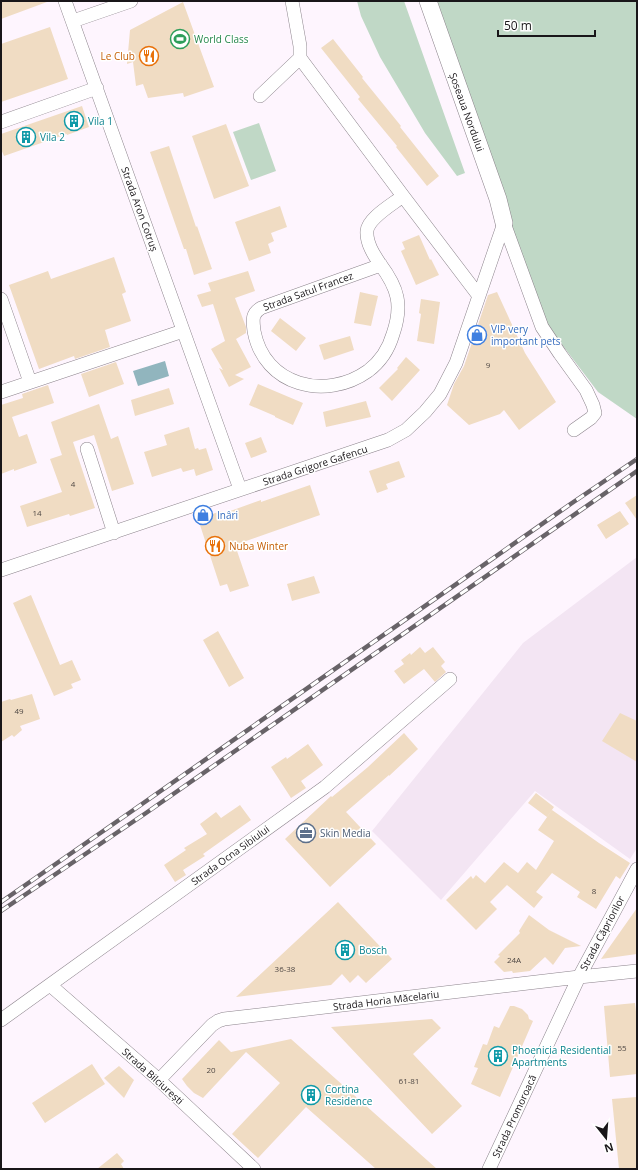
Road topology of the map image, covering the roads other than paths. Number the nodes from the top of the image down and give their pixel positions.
1 (66, 1) edge
2 (131, 1) edge
3 (292, 1) edge
4 (428, 1) edge
5 (73, 21) junction
6 (300, 58) junction
7 (97, 88) junction
8 (260, 96) dead end
9 (1, 122) edge
10 (403, 196) junction
11 (504, 223) junction
12 (381, 265) junction
13 (479, 296) junction
14 (1, 299) edge
15 (183, 331) junction
16 (30, 382) junction
17 (1, 392) edge
18 (574, 430) dead end
19 (87, 449) dead end
20 (240, 489) junction
21 (114, 532) junction
22 (1, 570) edge
23 (450, 679) dead end
24 (637, 869) edge
25 (637, 971) edge
26 (579, 977) junction
27 (50, 985) junction
28 (1, 1020) edge
29 (158, 1080) junction
30 (254, 1169) edge
31 (489, 1169) edge

1 - 5 street, Strada Aron Cotruș
2 - 5 street
3 - 6 street
4 - 11 main road, Șoseaua Nordului
5 - 7 street, Strada Aron Cotruș
6 - 8 street
6 - 10 street
7 - 9 street
7 - 15 street, Strada Aron Cotruș
10 - 12 street, Strada Satul Francez
10 - 13 street
11 - 13 street, Strada Grigore Gafencu
11 - 18 street
12 - 12 street, Strada Satul Francez
13 - 20 street, Strada Grigore Gafencu
14 - 16 street
15 - 16 street
15 - 20 street, Strada Aron Cotruș
16 - 17 street
19 - 21 street
20 - 21 street, Strada Grigore Gafencu
21 - 22 street, Strada Grigore Gafencu
23 - 27 street, Strada Ocna Sibiului
24 - 26 street, Strada Căpriorilor
25 - 26 street, Strada Horia Măcelariu
26 - 29 street, Strada Horia Măcelariu
26 - 31 street, Strada Promoroacă
27 - 28 street, Strada Ocna Sibiului
27 - 29 street, Strada Bilciurești
29 - 30 street, Strada Bilciurești

